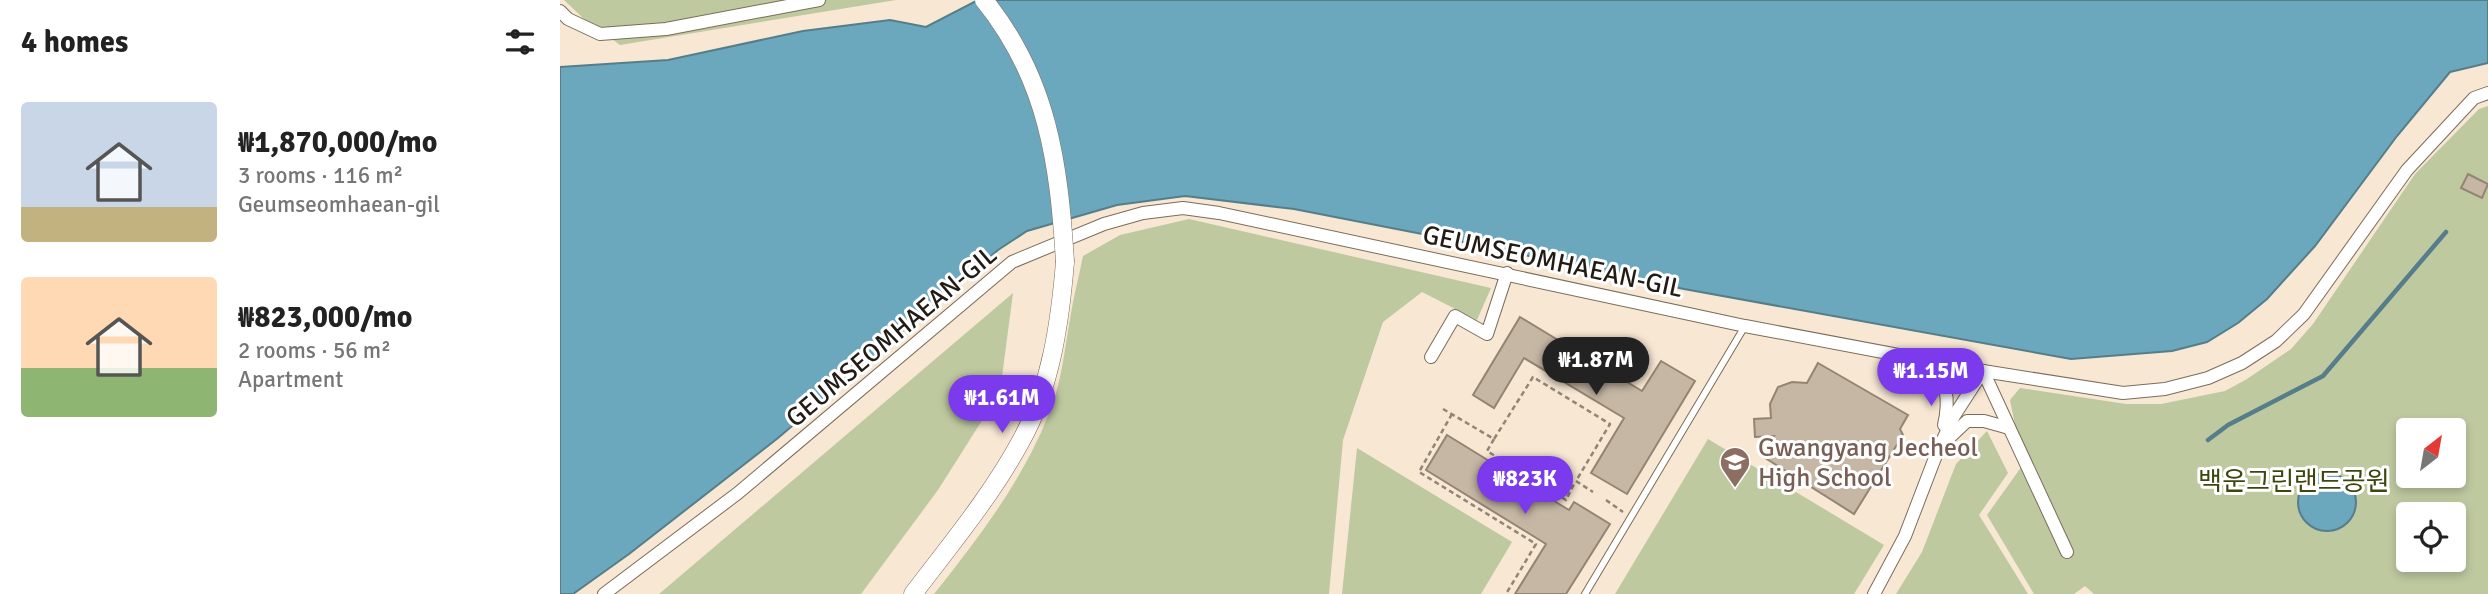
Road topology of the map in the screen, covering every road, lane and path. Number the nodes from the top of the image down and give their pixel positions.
1 (819, 0) edge
2 (984, 0) edge
3 (560, 12) edge
4 (2488, 93) edge
5 (1507, 273) junction
6 (1745, 326) junction
7 (1431, 357) dead end
8 (1930, 361) junction
9 (1983, 371) junction
10 (1443, 409) dead end
11 (1452, 414) junction
12 (2009, 428) junction
13 (1494, 439) junction
14 (1938, 450) junction
15 (1576, 481) junction
16 (1593, 492) dead end
17 (1605, 500) dead end
18 (1631, 516) junction
19 (2067, 552) dead end
20 (604, 594) edge
21 (913, 594) edge
22 (1506, 594) edge
23 (1585, 594) edge
24 (1874, 594) edge

1 - 3 street
2 - 21 main road, bridge
4 - 9 street, GEUMSEOMHAEAN-GIL
5 - 6 street, GEUMSEOMHAEAN-GIL
5 - 7 street
5 - 20 street, GEUMSEOMHAEAN-GIL
6 - 8 street, GEUMSEOMHAEAN-GIL
6 - 18 lane
8 - 9 street, GEUMSEOMHAEAN-GIL
8 - 14 street
9 - 12 street
9 - 14 street
10 - 11 path
11 - 13 path
11 - 22 path
12 - 14 street
12 - 19 street
13 - 15 path
13 - 15 path
14 - 24 street
15 - 16 path
17 - 18 path
18 - 23 lane

